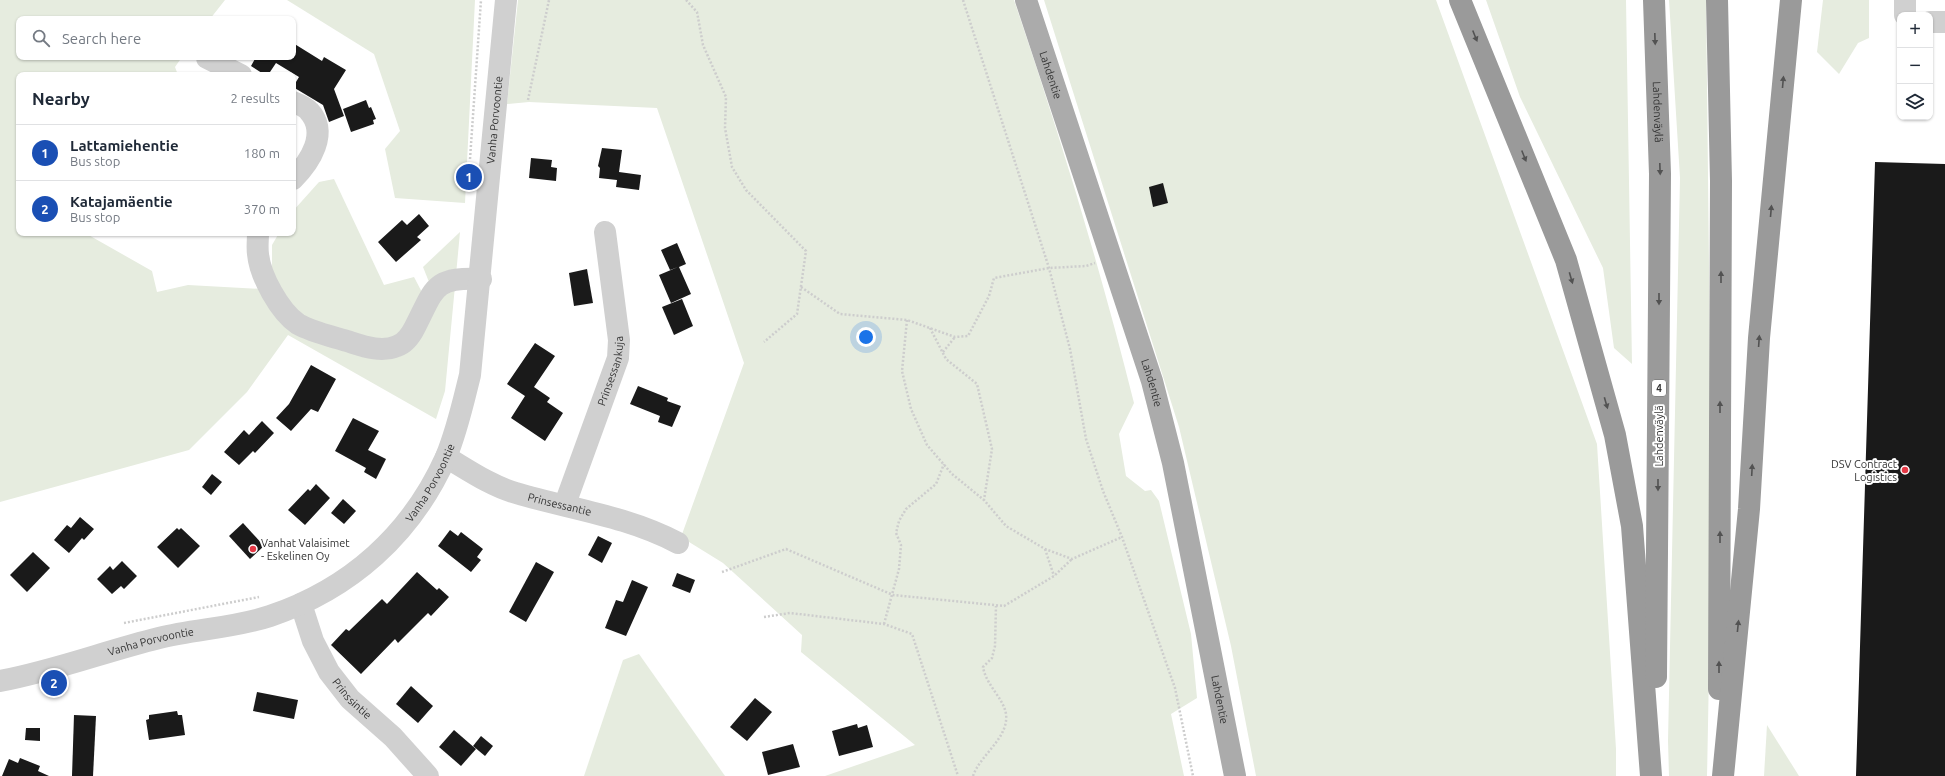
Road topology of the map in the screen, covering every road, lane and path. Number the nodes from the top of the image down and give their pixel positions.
1 (506, 0) edge
2 (549, 0) edge
3 (686, 0) edge
4 (963, 0) edge
5 (1026, 0) edge
6 (1460, 0) edge
7 (1654, 0) edge
8 (1717, 0) edge
9 (1791, 0) edge
10 (1905, 0) edge
11 (1905, 12) edge
12 (1933, 22) edge
13 (1945, 22) edge
14 (211, 60) edge
15 (234, 72) edge
16 (528, 100) dead end
17 (296, 104) edge
18 (296, 176) edge
19 (605, 232) dead end
20 (258, 236) edge
21 (1112, 257) junction
22 (1049, 268) junction
23 (480, 279) junction
24 (801, 287) junction
25 (906, 320) junction
26 (930, 327) junction
27 (955, 337) junction
28 (764, 342) dead end
29 (943, 352) junction
30 (446, 457) junction
31 (944, 464) junction
32 (984, 500) junction
33 (565, 504) junction
34 (1122, 537) junction
35 (678, 543) dead end
36 (1045, 549) junction
37 (1072, 559) junction
38 (722, 572) dead end
39 (1054, 576) junction
40 (893, 595) junction
41 (259, 597) dead end
42 (300, 604) junction
43 (996, 606) junction
44 (764, 617) dead end
45 (124, 623) dead end
46 (884, 624) junction
47 (0, 681) edge
48 (428, 776) edge
49 (958, 776) edge
50 (973, 776) edge
51 (1193, 776) edge
52 (1235, 776) edge
53 (1651, 776) edge
54 (1655, 776) edge
55 (1718, 776) edge
56 (1723, 776) edge

1 - 23 street, Vanha Porvoontie
2 - 16 path
3 - 24 path
4 - 22 path
5 - 21 main road, Lahdentie
6 -> 53 highway
7 -> 54 highway, Lahdenväylä / 4
55 -> 8 highway
56 -> 9 highway
10 - 11 street
12 - 13 street
14 - 15 street
17 - 18 street
19 - 33 street, Prinsessankuja
20 - 23 street
21 - 22 path
21 - 52 main road, Lahdentie
22 - 27 path
22 - 34 path
23 - 30 street, Vanha Porvoontie
24 - 25 path
24 - 28 path
25 - 26 path
25 - 31 path
26 - 27 path
26 - 29 path
27 - 29 path
29 - 32 path
30 - 33 street, Prinsessantie
30 - 42 street, Vanha Porvoontie
31 - 32 path
31 - 40 path
32 - 36 path
33 - 35 street, Prinsessantie
34 - 37 path
34 - 51 path
36 - 37 path
36 - 39 path
37 - 39 path
38 - 40 path
39 - 43 path
40 - 43 path
40 - 46 path
41 - 45 path
42 - 47 street, Vanha Porvoontie
42 - 48 street, Prinssintie
43 - 50 path
44 - 46 path
46 - 49 path

